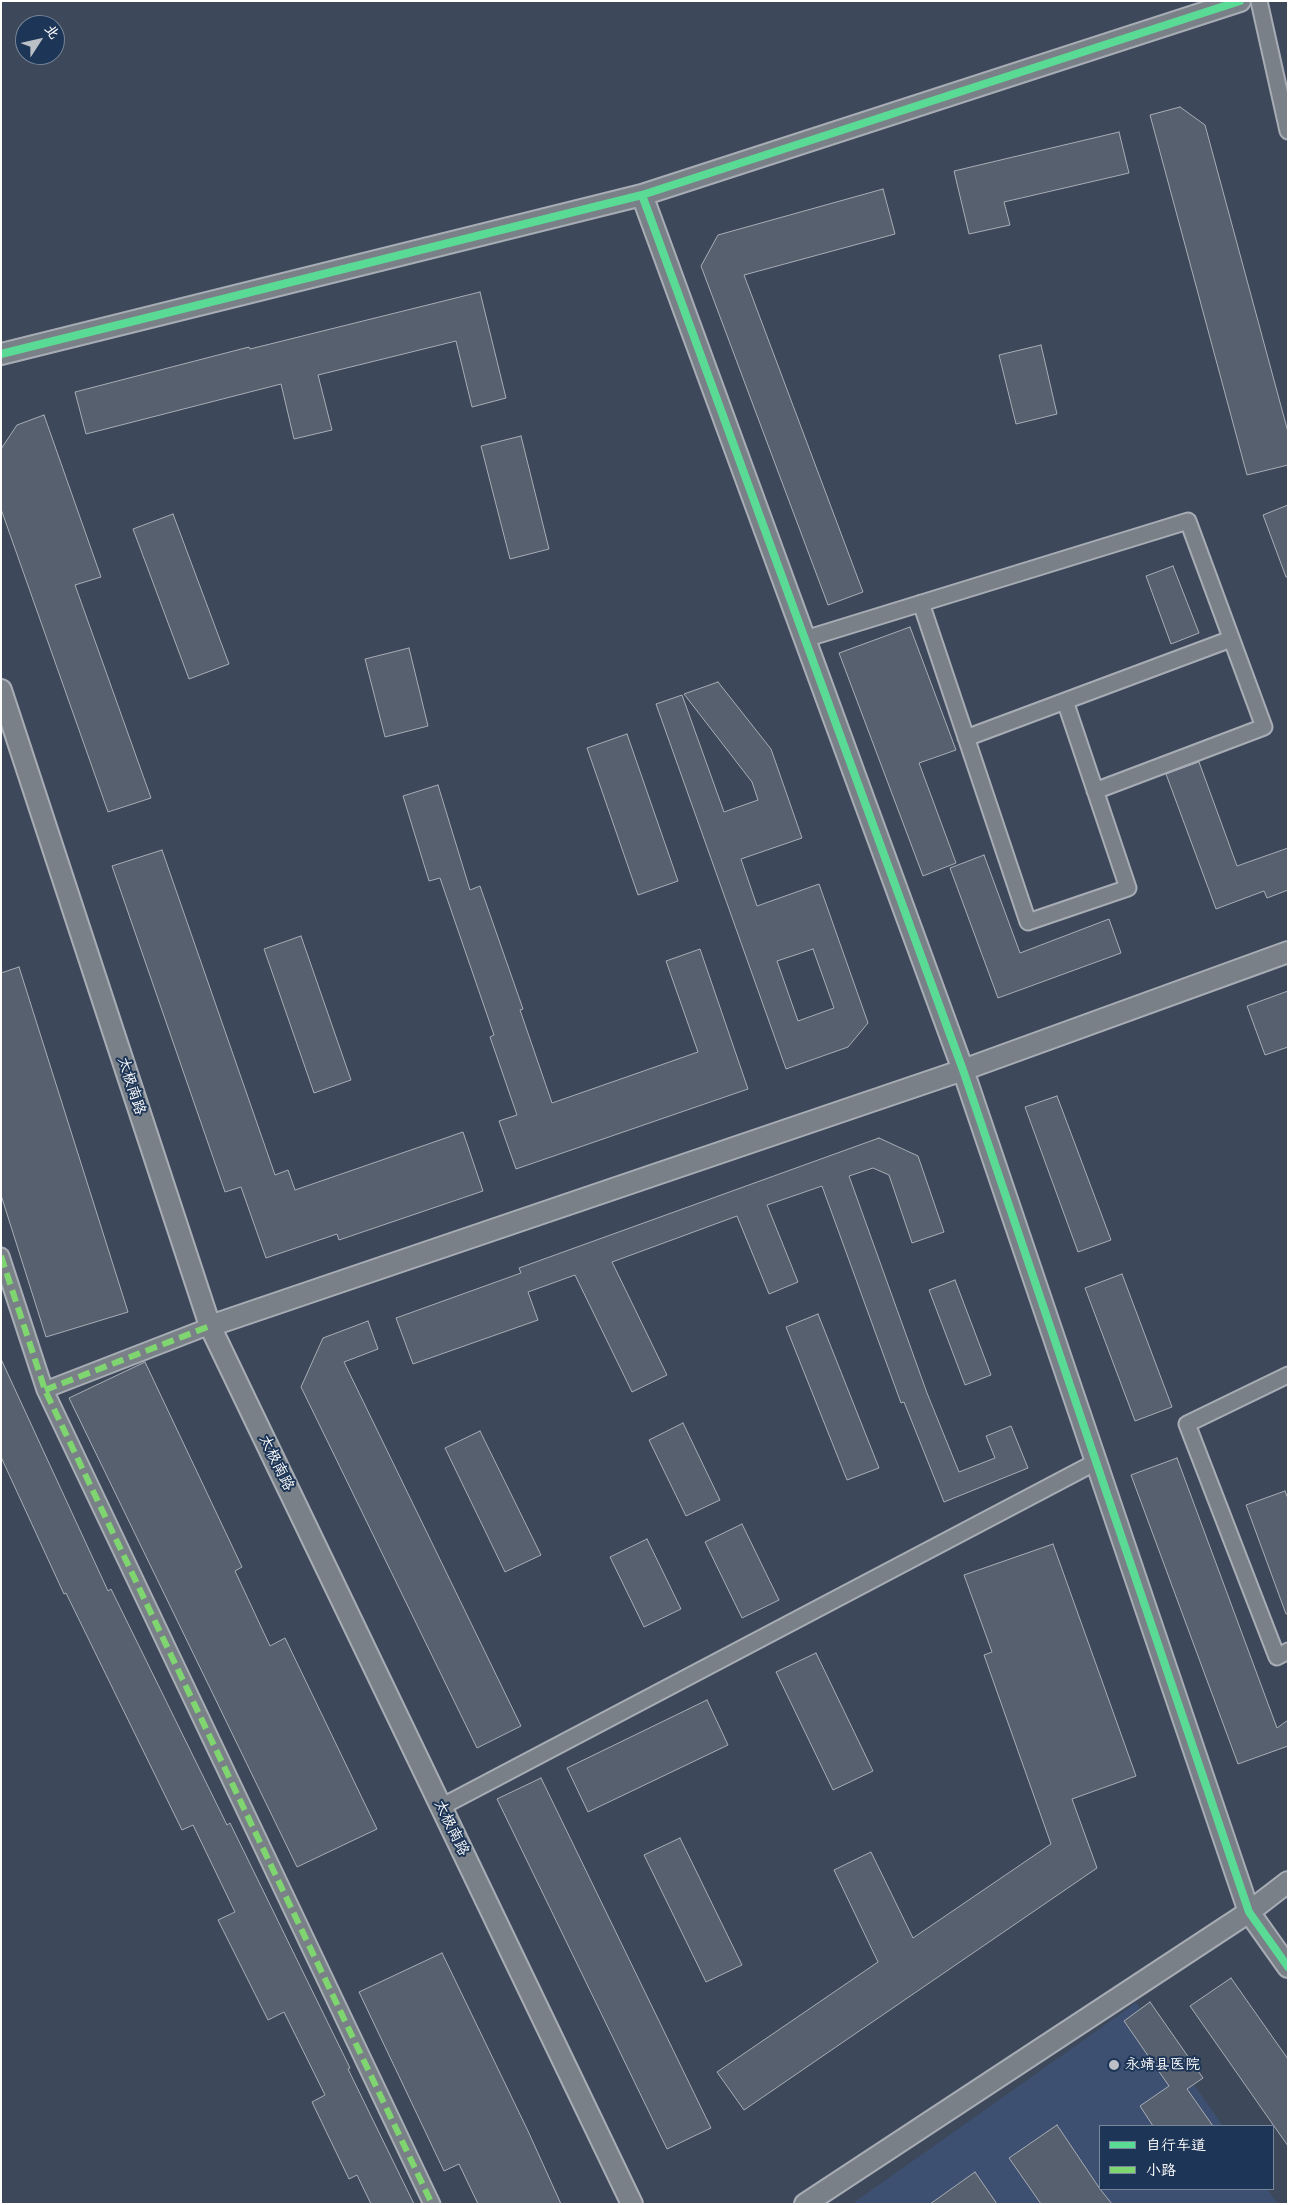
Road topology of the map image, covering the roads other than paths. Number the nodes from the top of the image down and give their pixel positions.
1 (1240, 1) edge
2 (1259, 1) edge
3 (1288, 130) edge
4 (642, 195) junction
5 (1, 354) edge
6 (921, 603) junction
7 (805, 639) junction
8 (1231, 639) junction
9 (1, 690) edge
10 (1065, 701) junction
11 (966, 738) junction
12 (1095, 791) junction
13 (1288, 952) edge
14 (963, 1070) junction
15 (1, 1256) edge
16 (210, 1326) junction
17 (1288, 1375) edge
18 (45, 1390) junction
19 (1096, 1462) junction
20 (1288, 1651) edge
21 (441, 1806) junction
22 (1288, 1882) edge
23 (1249, 1912) junction
24 (1288, 1968) edge
25 (432, 2204) edge
26 (632, 2204) edge
27 (805, 2204) edge

1 - 4 street
2 - 3 street
4 - 5 street
4 - 7 street
6 - 7 street
6 - 8 street
6 - 11 street
7 - 14 street
8 - 10 street
8 - 12 street
9 - 16 street, 太极南路
10 - 11 street
10 - 12 street
11 - 12 street
13 - 14 street
14 - 16 street
14 - 19 street
15 - 18 street
16 - 18 street
16 - 21 street, 太极南路
17 - 20 street
18 - 25 street
19 - 21 street
19 - 23 street
21 - 26 street, 太极南路
22 - 23 street
23 - 24 street
23 - 27 street

